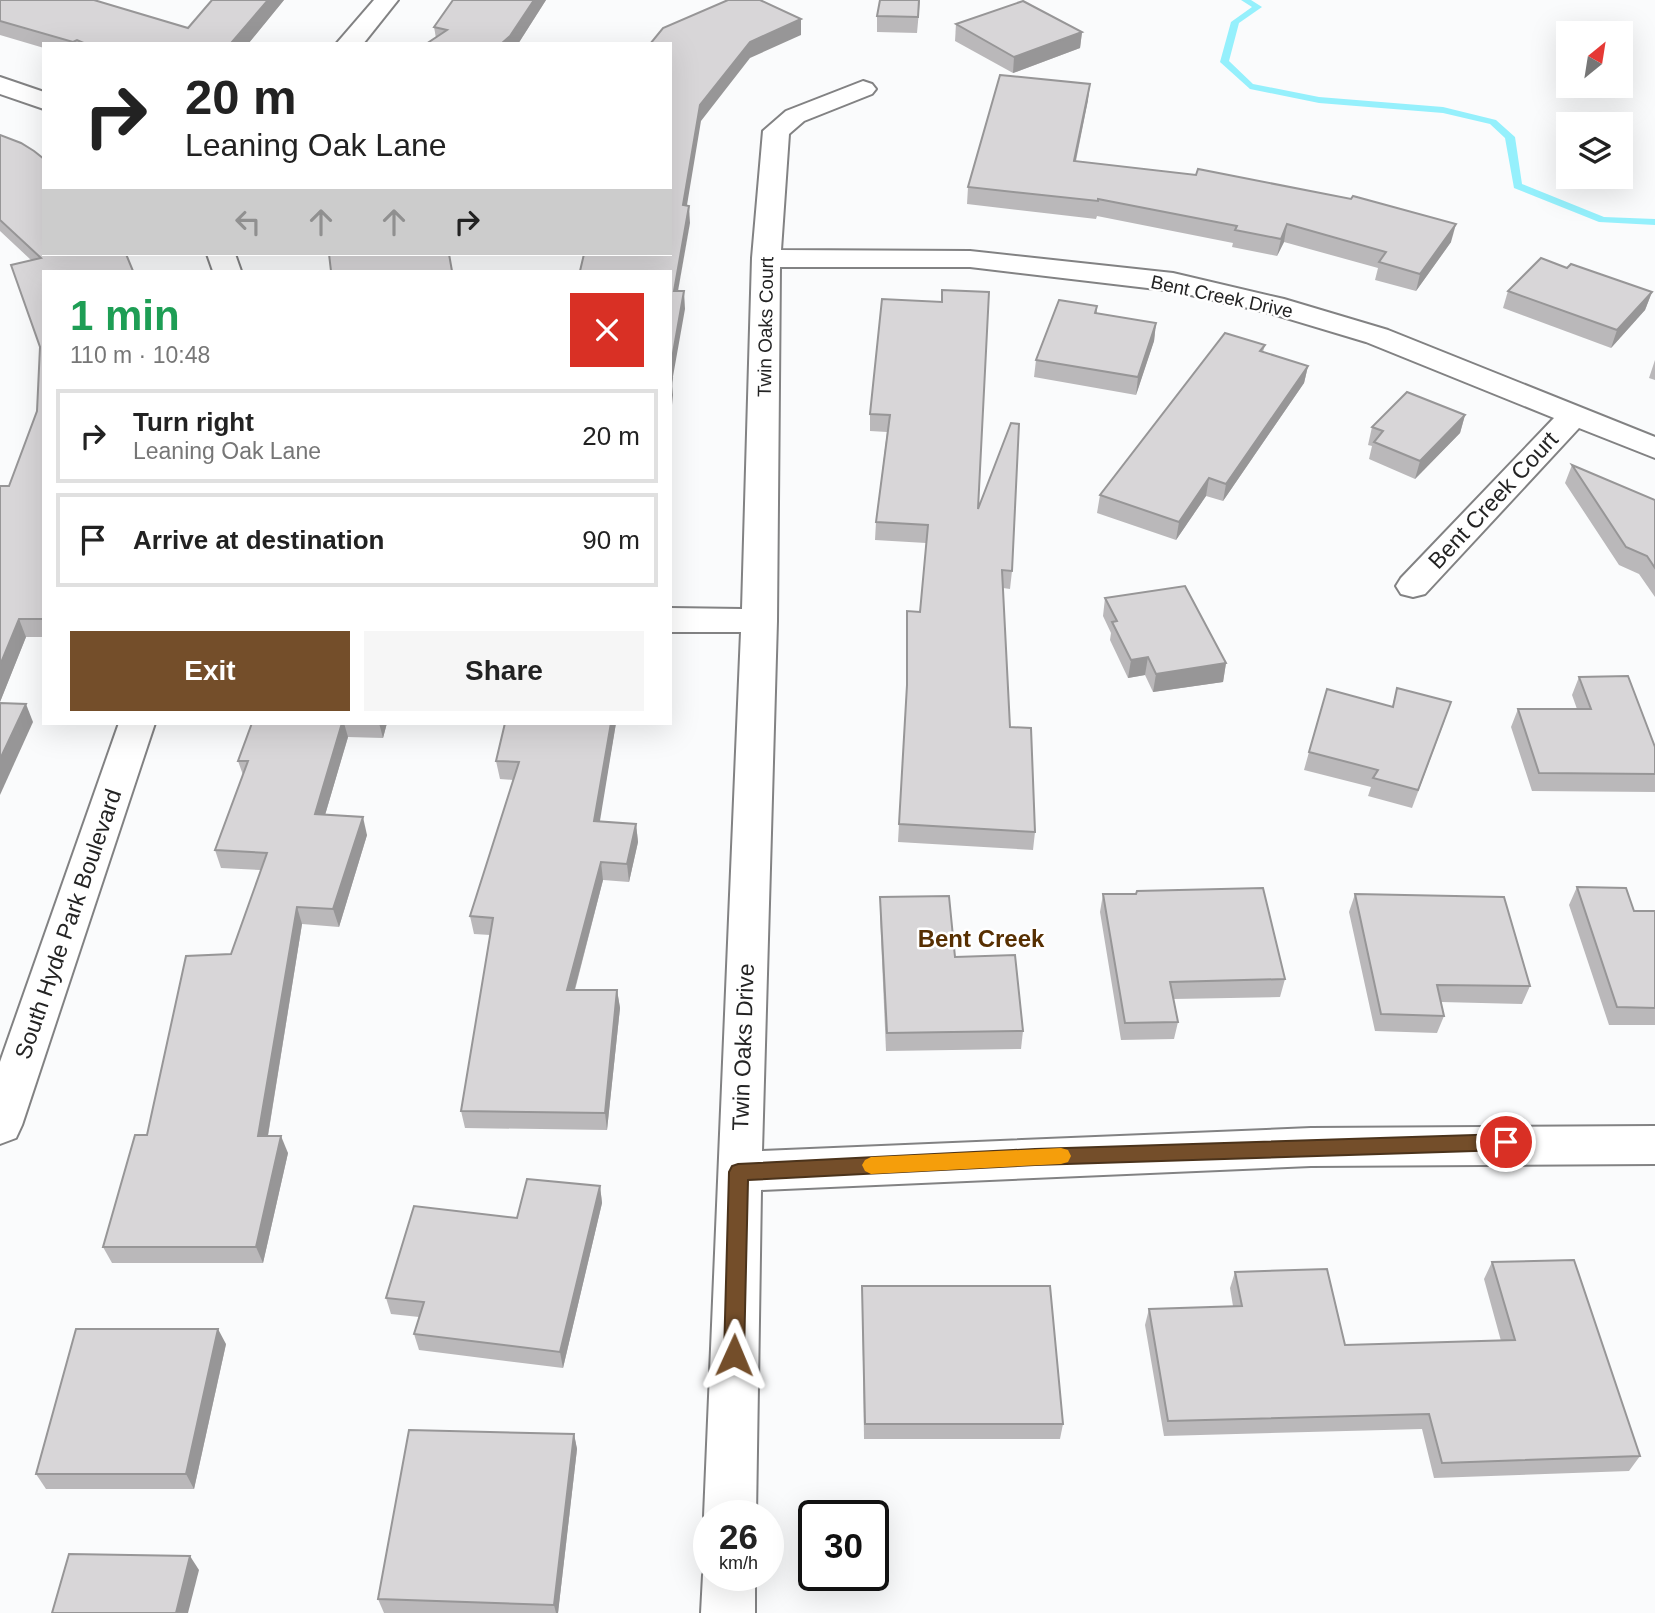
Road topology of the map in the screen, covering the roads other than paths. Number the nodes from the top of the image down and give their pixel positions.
1 (386, 0) edge
2 (350, 42) edge
3 (0, 85) edge
4 (863, 89) dead end
5 (42, 100) edge
6 (766, 258) junction
7 (1574, 415) junction
8 (1655, 448) edge
9 (1413, 586) dead end
10 (672, 620) edge
11 (759, 621) junction
12 (136, 725) edge
13 (0, 1125) edge
14 (1655, 1145) edge
15 (738, 1172) junction
16 (730, 1500) edge
17 (729, 1591) edge
18 (728, 1613) edge

1 - 2 street
3 - 5 street
4 - 6 street, Twin Oaks Court
6 - 7 street, Bent Creek Drive
6 - 11 street, Twin Oaks Court
7 - 8 street, Bent Creek Drive
7 - 9 street, Bent Creek Court
10 - 11 street
11 - 15 street, Twin Oaks Drive
12 - 13 street, South Hyde Park Boulevard
14 - 15 street
15 - 16 street, Twin Oaks Drive
17 - 18 street

